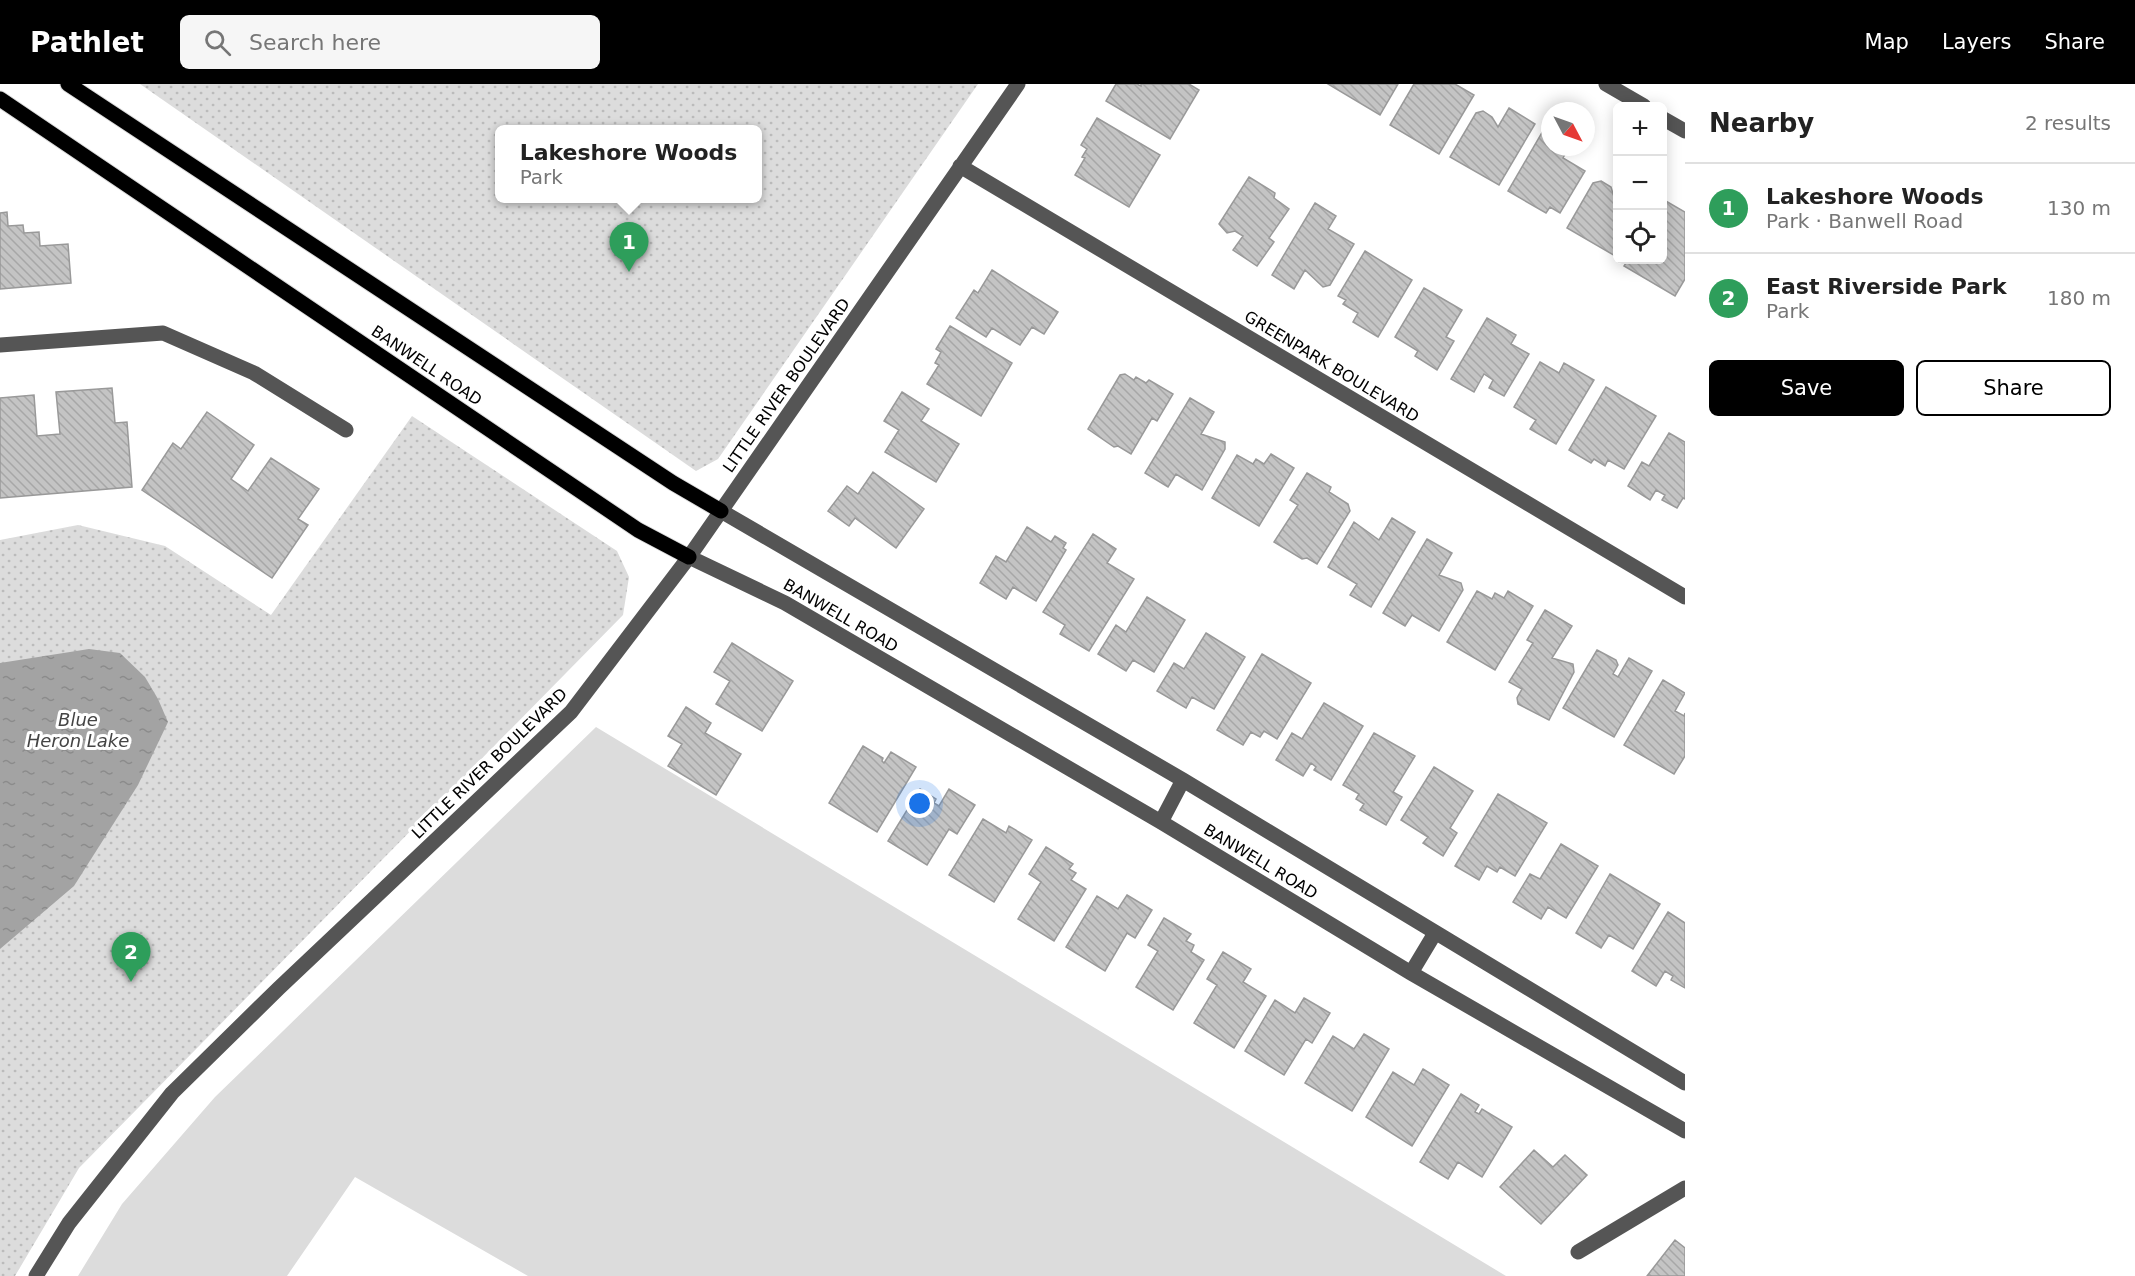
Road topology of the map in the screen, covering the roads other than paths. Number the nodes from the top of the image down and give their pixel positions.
1 (68, 84) edge
2 (1018, 84) edge
3 (1606, 84) edge
4 (0, 99) edge
5 (1637, 102) edge
6 (1667, 121) edge
7 (1685, 131) edge
8 (960, 166) junction
9 (0, 345) edge
10 (346, 430) dead end
11 (721, 511) junction
12 (689, 557) junction
13 (1685, 597) edge
14 (1183, 780) junction
15 (1161, 822) junction
16 (1435, 933) junction
17 (1411, 973) junction
18 (1685, 1083) edge
19 (1685, 1131) edge
20 (1685, 1188) edge
21 (1578, 1252) dead end
22 (36, 1276) edge

1 - 11 main road, BANWELL ROAD
2 - 8 street, LITTLE RIVER BOULEVARD
3 - 5 street
4 - 12 main road, BANWELL ROAD
6 - 7 street
8 - 11 street, LITTLE RIVER BOULEVARD
8 - 13 street, GREENPARK BOULEVARD
9 - 10 street
11 - 12 street, LITTLE RIVER BOULEVARD
11 - 14 street, BANWELL ROAD
12 - 15 street, BANWELL ROAD
12 - 22 street, LITTLE RIVER BOULEVARD
14 - 15 street
14 - 16 street, BANWELL ROAD
15 - 17 street, BANWELL ROAD
16 - 17 street
16 - 18 street, BANWELL ROAD
17 - 19 street, BANWELL ROAD
20 - 21 street

